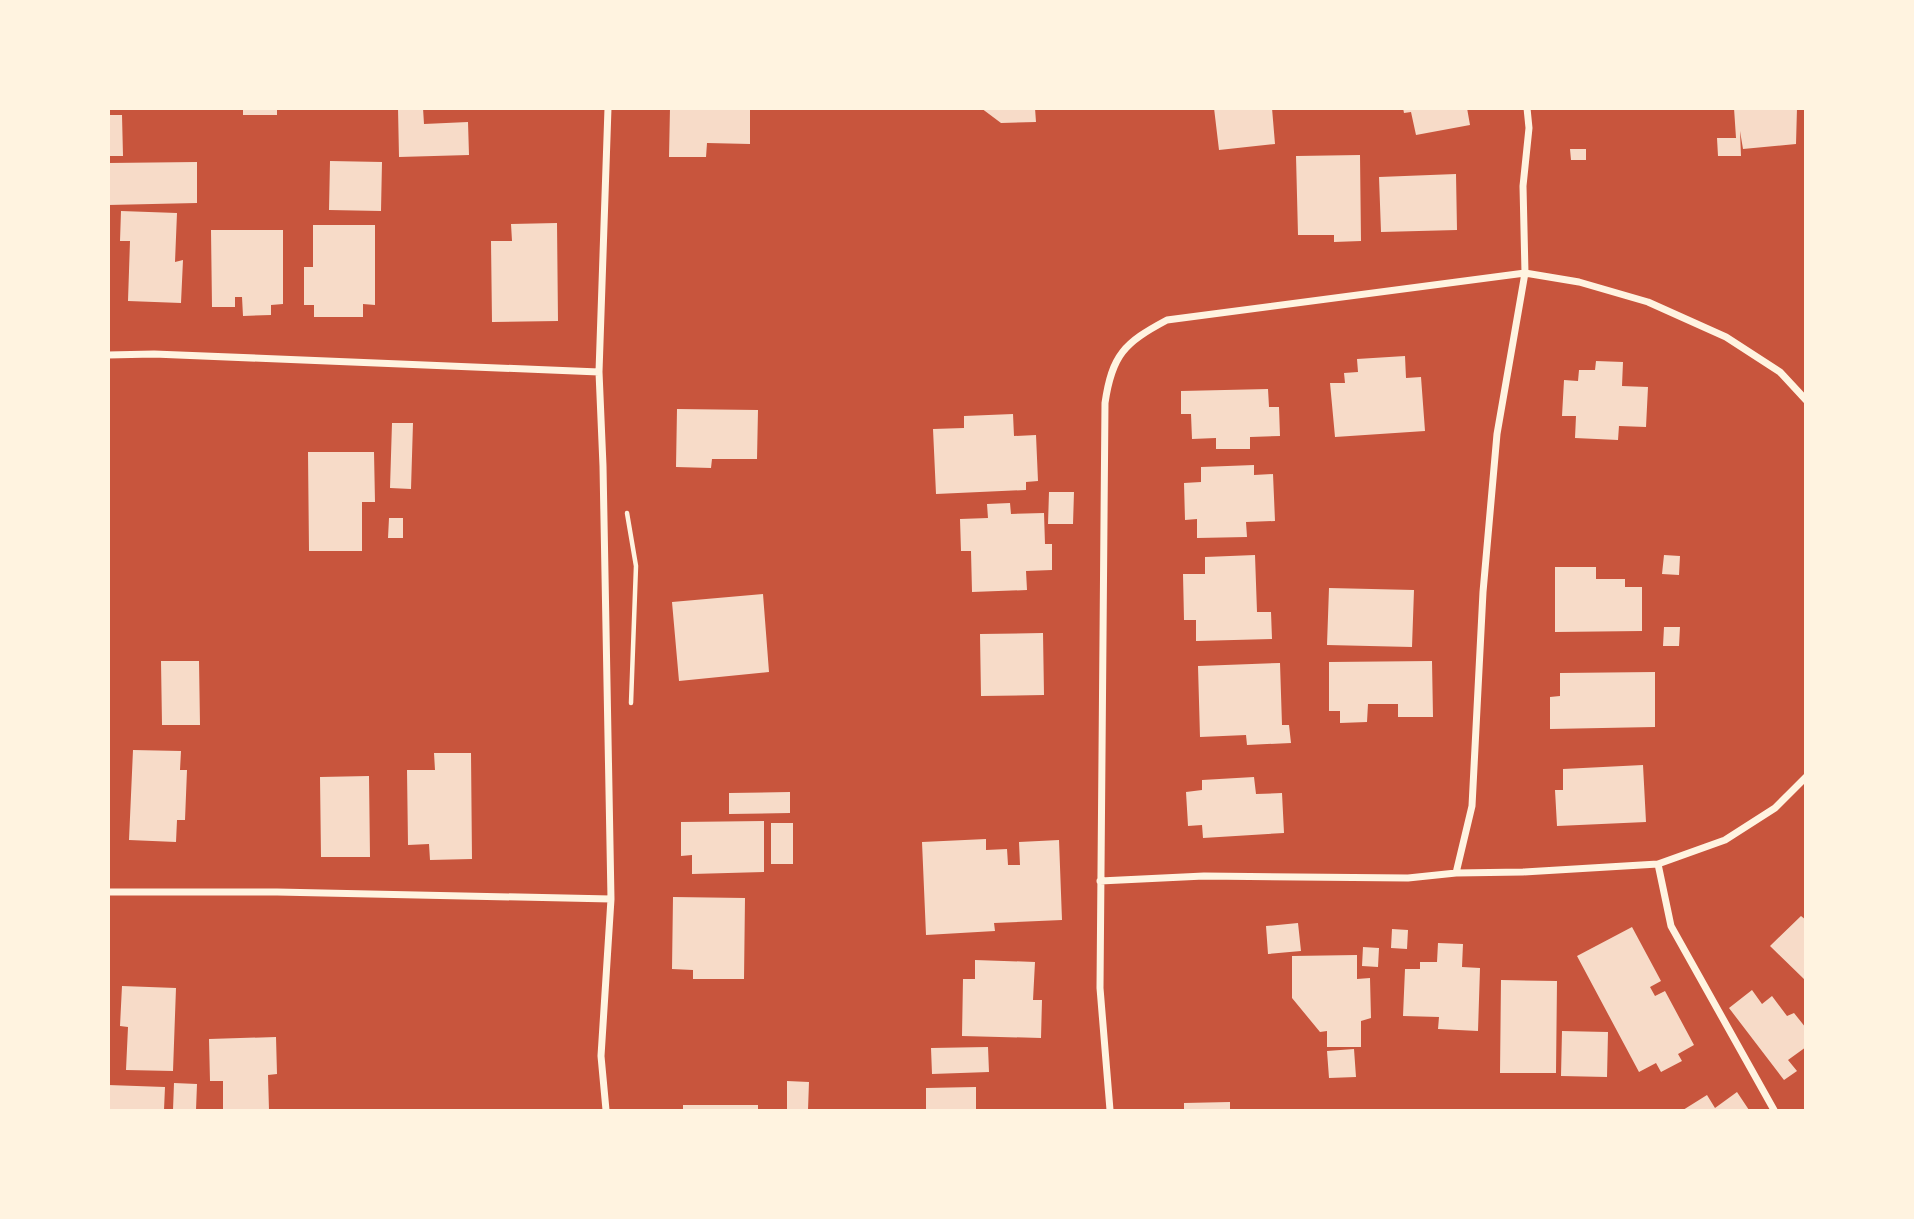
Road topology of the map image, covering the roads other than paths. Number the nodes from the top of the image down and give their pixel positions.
1 (608, 108) edge
2 (1527, 108) edge
3 (1525, 273) junction
4 (108, 355) edge
5 (599, 372) junction
6 (1805, 400) edge
7 (1805, 777) edge
8 (1658, 864) junction
9 (1457, 873) junction
10 (1100, 881) junction
11 (108, 892) edge
12 (611, 899) junction
13 (607, 1111) edge
14 (1110, 1111) edge
15 (1774, 1111) edge

1 - 5 street
2 - 3 street
3 - 6 street
3 - 9 street
3 - 10 street
4 - 5 street
5 - 12 street
7 - 8 street
8 - 9 street
8 - 15 street
9 - 10 street
10 - 14 street
11 - 12 street
12 - 13 street

